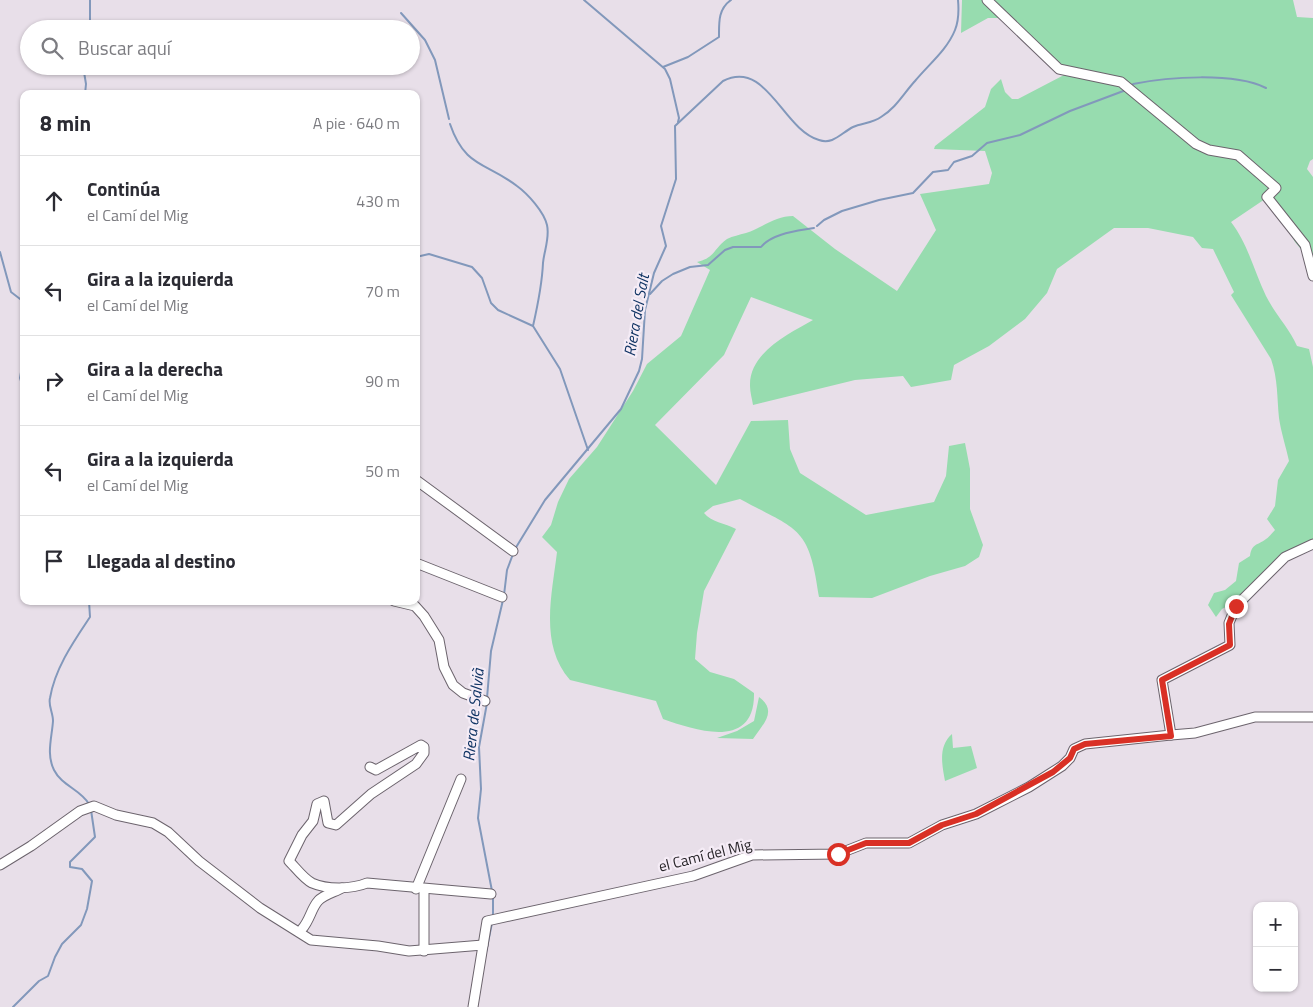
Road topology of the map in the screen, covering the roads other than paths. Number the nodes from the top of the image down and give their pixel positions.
1 (987, 0) edge
2 (1313, 276) edge
3 (420, 483) edge
4 (1313, 544) edge
5 (513, 551) dead end
6 (420, 564) edge
7 (502, 597) dead end
8 (411, 605) edge
9 (485, 701) dead end
10 (1313, 717) edge
11 (1171, 736) junction
12 (370, 768) dead end
13 (460, 779) dead end
14 (0, 865) edge
15 (342, 888) junction
16 (420, 889) junction
17 (491, 894) dead end
18 (302, 929) dead end
19 (483, 945) junction
20 (424, 950) junction
21 (473, 1007) edge

1 - 2 street
3 - 5 street
4 - 11 street
6 - 7 street
8 - 9 street
10 - 11 street, el Camí del Mig
11 - 19 street, el Camí del Mig
12 - 15 street
13 - 16 street
14 - 20 street
15 - 16 street
15 - 18 street
16 - 17 street
16 - 20 street
19 - 20 street
19 - 21 street

